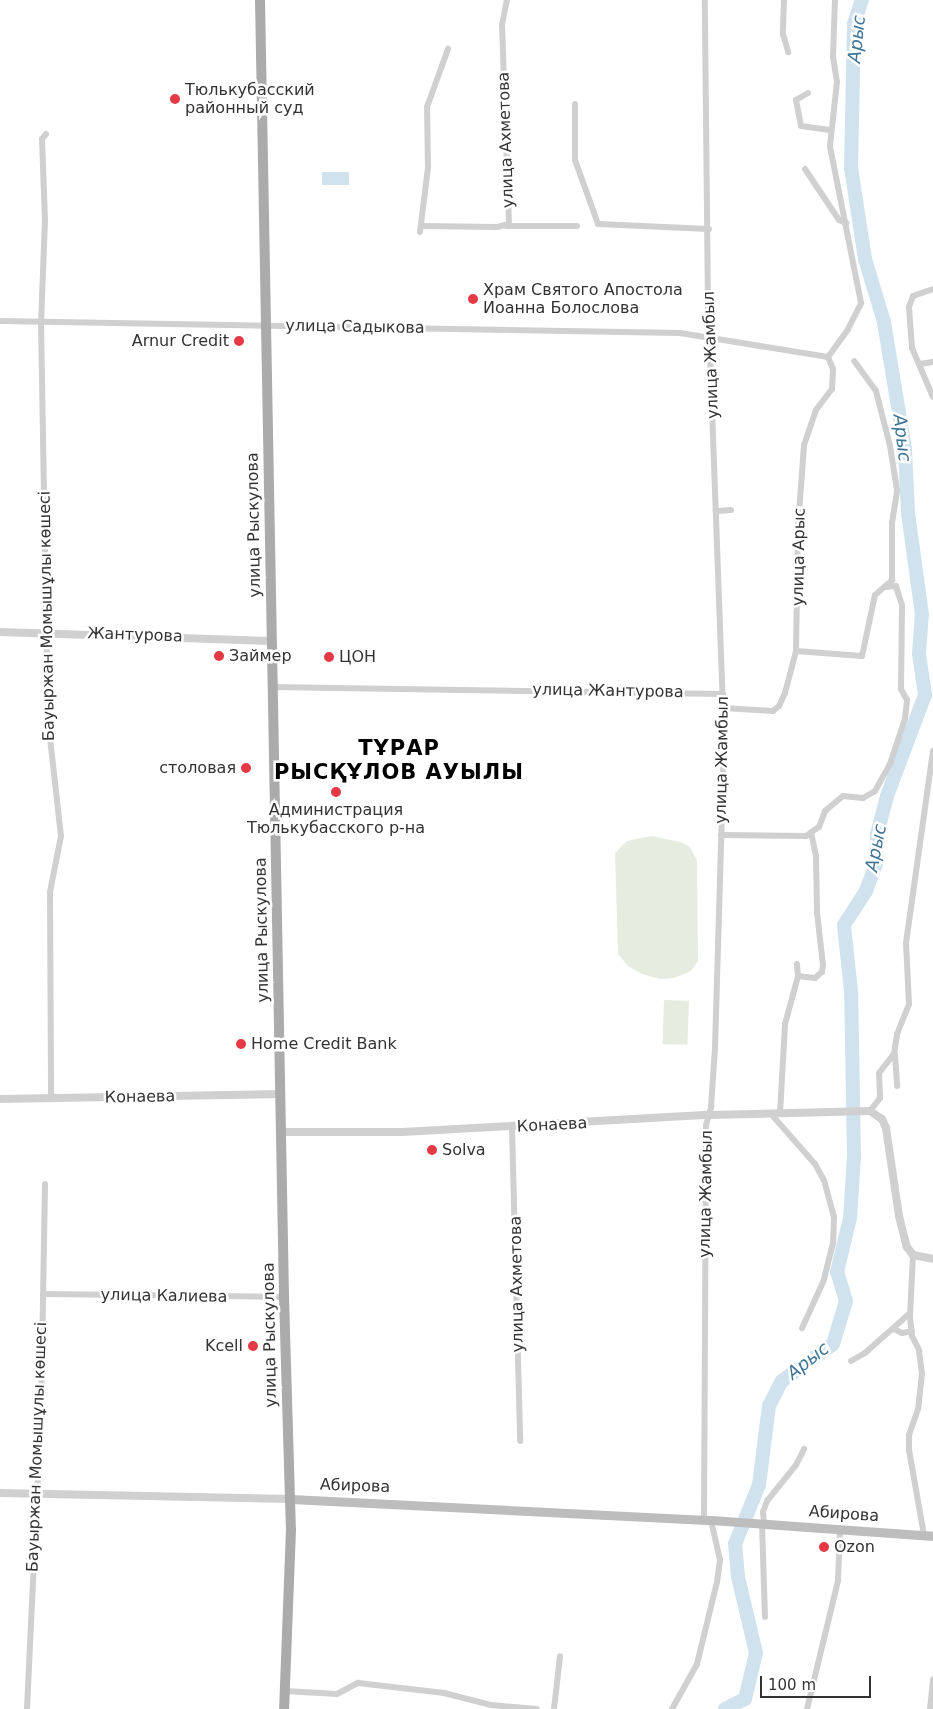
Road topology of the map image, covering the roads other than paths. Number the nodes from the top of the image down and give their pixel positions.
1 (260, 0) edge
2 (507, 0) edge
3 (705, 0) edge
4 (784, 0) edge
5 (835, 0) edge
6 (448, 49) dead end
7 (788, 52) dead end
8 (808, 92) dead end
9 (575, 104) dead end
10 (830, 130) junction
11 (46, 134) dead end
12 (805, 169) dead end
13 (846, 223) junction
14 (506, 226) junction
15 (577, 226) dead end
16 (709, 229) junction
17 (933, 289) edge
18 (0, 321) edge
19 (41, 322) junction
20 (265, 326) junction
21 (710, 338) junction
22 (828, 357) junction
23 (854, 360) dead end
24 (933, 362) edge
25 (920, 364) junction
26 (933, 397) edge
27 (731, 510) dead end
28 (718, 511) junction
29 (894, 583) junction
30 (0, 632) edge
31 (47, 632) junction
32 (271, 641) junction
33 (796, 651) junction
34 (272, 687) junction
35 (723, 694) junction
36 (724, 708) junction
37 (933, 751) edge
38 (930, 791) edge
39 (811, 832) junction
40 (721, 836) junction
41 (797, 964) dead end
42 (798, 976) junction
43 (894, 1054) junction
44 (897, 1086) dead end
45 (280, 1094) junction
46 (51, 1098) junction
47 (0, 1099) edge
48 (870, 1111) junction
49 (771, 1114) junction
50 (780, 1114) junction
51 (709, 1115) junction
52 (512, 1128) junction
53 (281, 1132) junction
54 (45, 1184) dead end
55 (914, 1255) junction
56 (933, 1259) edge
57 (43, 1294) junction
58 (284, 1298) junction
59 (910, 1313) junction
60 (802, 1328) dead end
61 (894, 1329) junction
62 (912, 1331) junction
63 (851, 1361) dead end
64 (520, 1441) dead end
65 (804, 1449) dead end
66 (0, 1493) edge
67 (38, 1494) junction
68 (291, 1500) junction
69 (709, 1520) junction
70 (760, 1523) junction
71 (840, 1528) junction
72 (929, 1535) edge
73 (765, 1617) dead end
74 (560, 1656) dead end
75 (933, 1679) edge
76 (285, 1691) junction
77 (27, 1709) edge
78 (284, 1709) edge
79 (537, 1709) edge
80 (554, 1709) edge
81 (672, 1709) edge
82 (807, 1709) edge
83 (930, 1709) edge

1 - 20 main road, улица Рыскулова
2 - 14 street, улица Ахметова
3 - 16 street, улица Жамбыл
4 - 7 street
5 - 10 street
6 - 14 street, улица Ахметова
8 - 10 street
9 - 16 street
10 - 13 street
11 - 19 street, Бауыржан Момышұлы көшесі
12 - 13 street
13 - 22 street
14 - 15 street
16 - 21 street, улица Жамбыл
17 - 25 street
18 - 19 street, улица Садыкова
19 - 20 street, улица Садыкова
19 - 31 street, Бауыржан Момышұлы көшесі
20 - 21 street, улица Садыкова
20 - 32 main road, улица Рыскулова
21 - 22 street
21 - 28 street, улица Жамбыл
22 - 33 street, улица Арыс
23 - 29 street
24 - 25 street
25 - 26 street
27 - 28 street
28 - 35 street, улица Жамбыл
29 - 33 street
29 - 39 street
30 - 31 street, Жантурова
31 - 32 street, Жантурова
31 - 46 street, Бауыржан Момышұлы көшесі
32 - 34 main road, улица Рыскулова
33 - 36 street, улица Арыс
34 - 35 street, улица Жантурова
34 - 45 main road, улица Рыскулова
35 - 36 street, улица Жамбыл
36 - 40 street, улица Жамбыл
37 - 38 street
38 - 43 street
39 - 40 street
39 - 42 street
40 - 51 street, улица Жамбыл
41 - 42 street
42 - 50 street
43 - 44 street
43 - 48 street
45 - 46 street, Конаева
45 - 53 main road, улица Рыскулова
46 - 47 street, Конаева
48 - 50 street, Конаева
48 - 55 street
49 - 50 street, Конаева
49 - 51 street, Конаева
49 - 60 street
51 - 52 street, Конаева
51 - 69 street, улица Жамбыл
52 - 53 street, Конаева
52 - 64 street, улица Ахметова
53 - 58 main road, улица Рыскулова
54 - 57 street, Бауыржан Момышұлы көшесі
55 - 56 street
55 - 59 street
57 - 58 street, улица Калиева
57 - 67 street, Бауыржан Момышұлы көшесі
58 - 68 main road, улица Рыскулова
59 - 61 street
59 - 62 street
61 - 62 street
61 - 63 street
62 - 72 street
65 - 70 street
66 - 67 street, Абирова
67 - 68 street, Абирова
67 - 77 street, Бауыржан Момышұлы көшесі
68 - 69 main road, Абирова
68 - 76 main road, улица Рыскулова
69 - 70 main road, Абирова
69 - 81 street, улица Жамбыл
70 - 71 main road, Абирова
70 - 73 street
71 - 72 main road, Абирова
71 - 82 street
74 - 80 street
75 - 83 street
76 - 78 main road, улица Рыскулова
76 - 79 street

